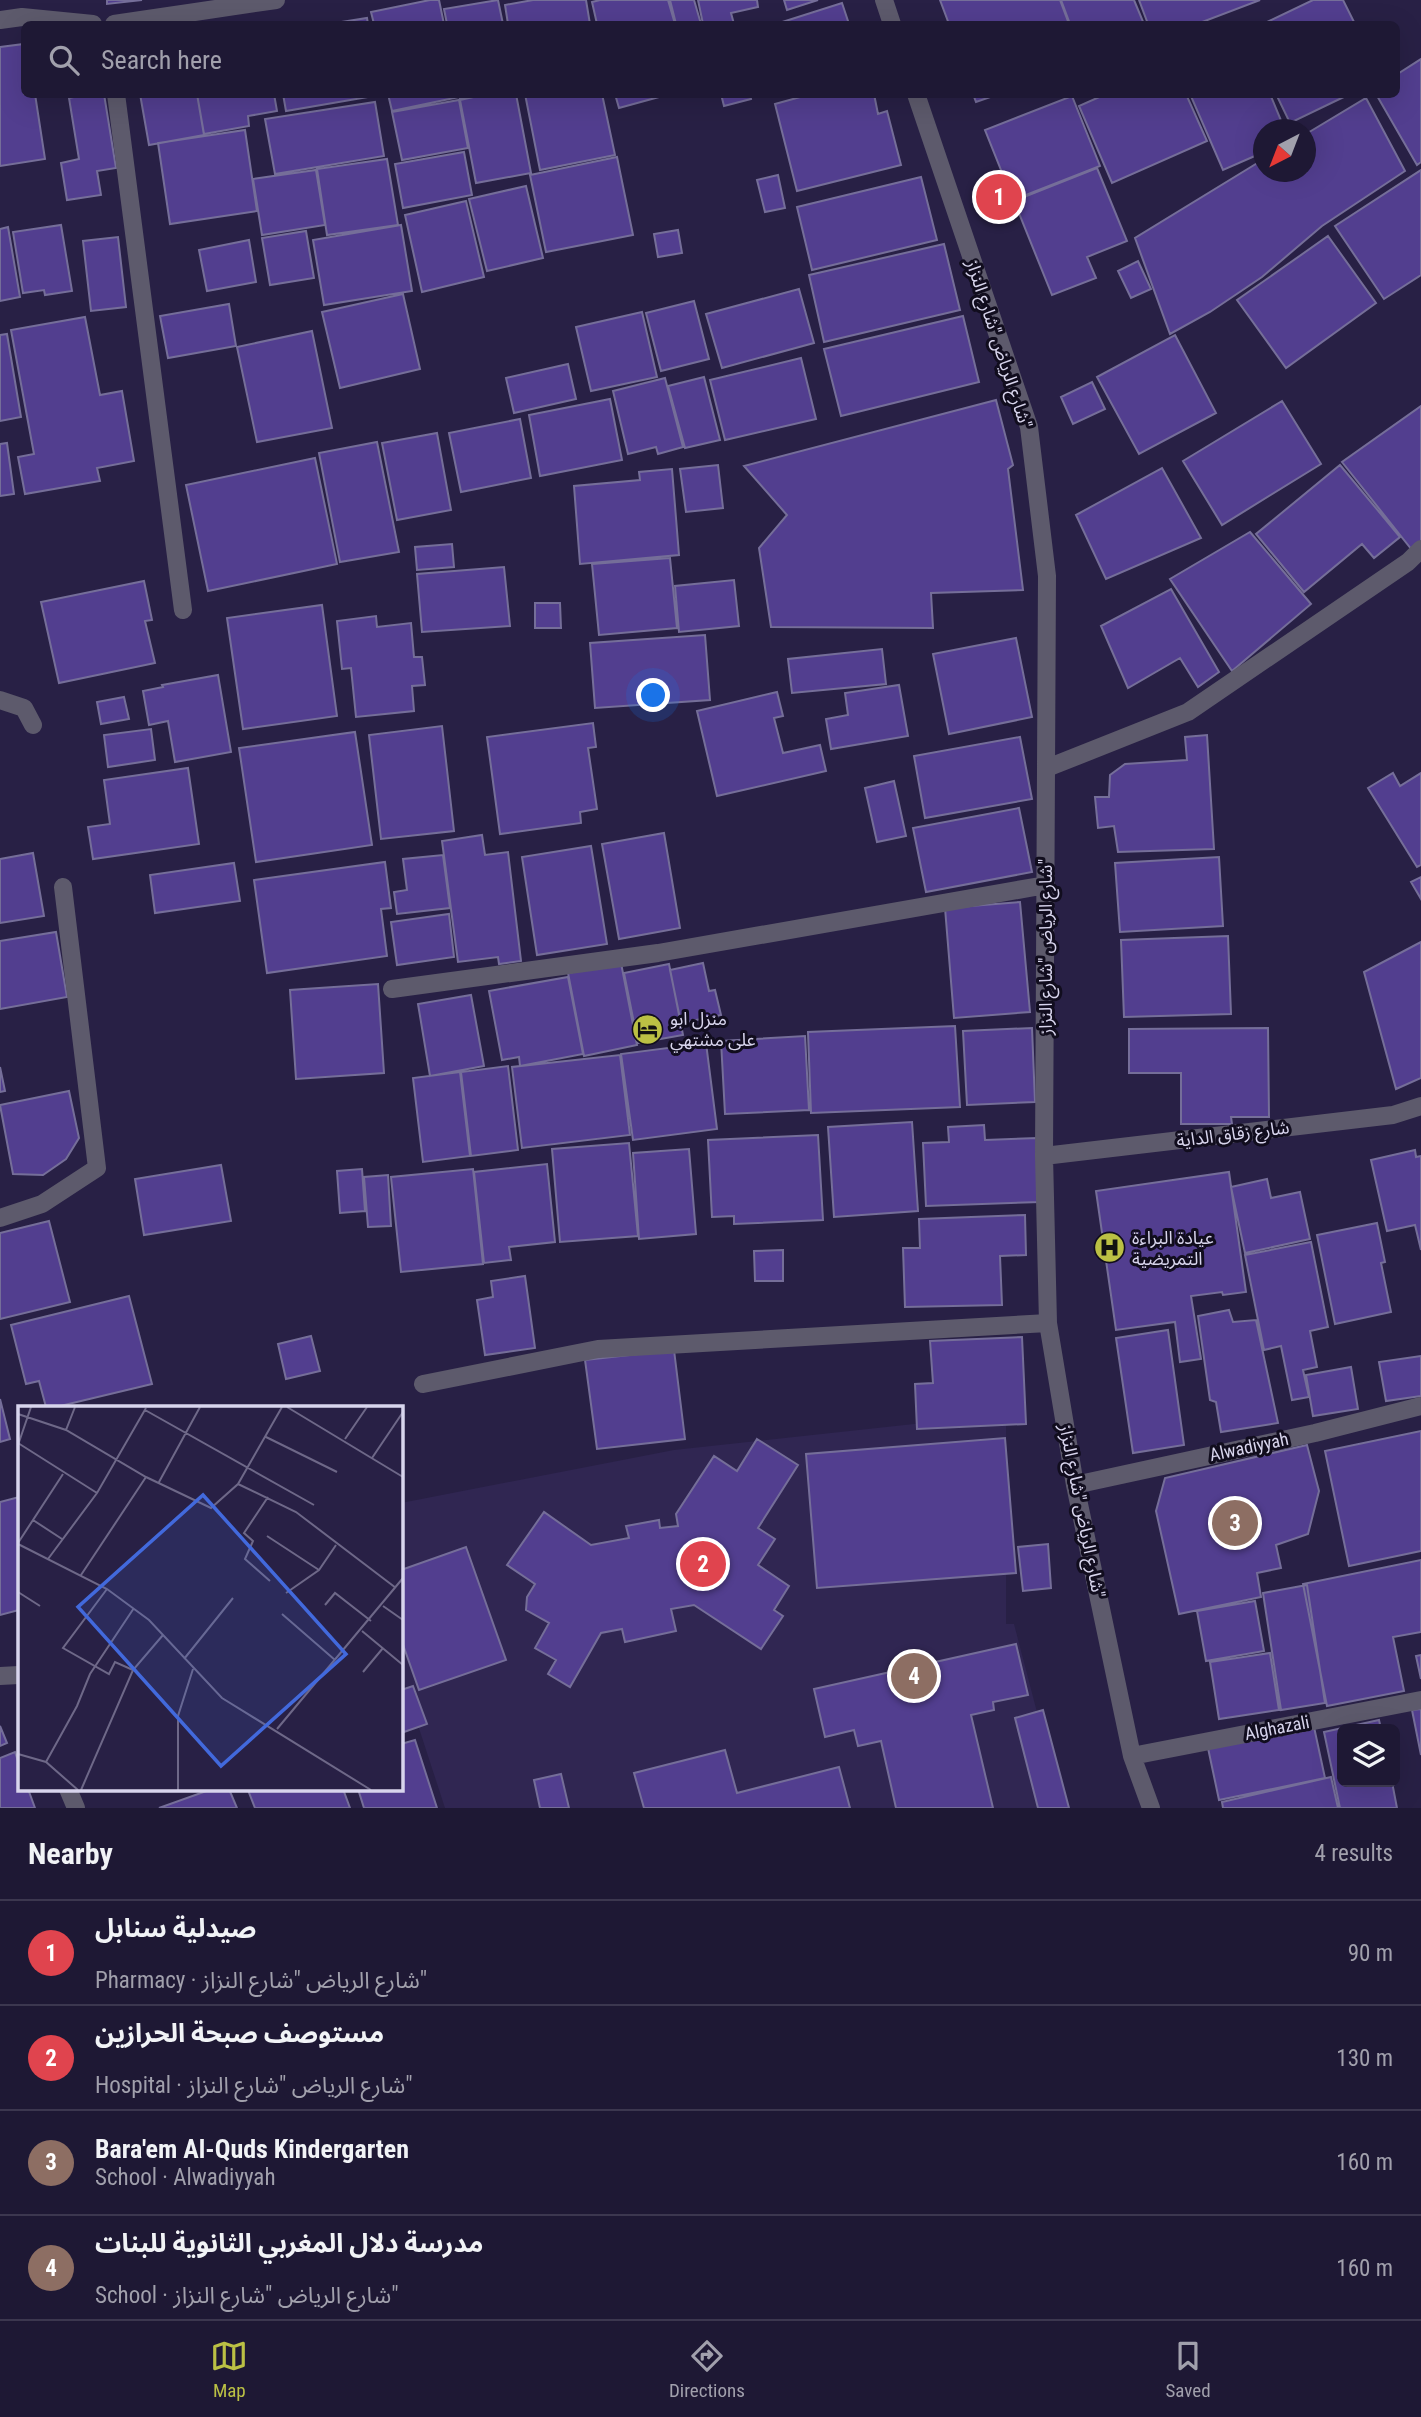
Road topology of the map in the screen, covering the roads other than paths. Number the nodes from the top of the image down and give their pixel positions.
1 (276, 0) edge
2 (884, 0) edge
3 (0, 20) edge
4 (58, 21) edge
5 (134, 21) edge
6 (891, 21) edge
7 (117, 98) edge
8 (917, 98) edge
9 (1421, 549) edge
10 (183, 610) dead end
11 (0, 700) edge
12 (33, 725) dead end
13 (1047, 768) junction
14 (1046, 885) junction
15 (63, 887) dead end
16 (392, 989) dead end
17 (1421, 1106) edge
18 (1044, 1156) junction
19 (0, 1218) edge
20 (1048, 1323) junction
21 (423, 1384) dead end
22 (1421, 1406) edge
23 (1075, 1485) junction
24 (18, 1675) edge
25 (0, 1676) edge
26 (1421, 1700) edge
27 (1132, 1756) junction
28 (68, 1790) edge
29 (76, 1808) edge
30 (1150, 1808) edge

1 - 5 street
2 - 6 street
3 - 4 street
7 - 10 street
8 - 13 street, شارع الرياض "شارع النزاز"
9 - 13 street
11 - 12 street
13 - 14 street, شارع الرياض "شارع النزاز"
14 - 16 street
14 - 18 street, شارع الرياض "شارع النزاز"
15 - 19 street
17 - 18 street, شارع زقاق الداية
18 - 20 street, شارع الرياض "شارع النزاز"
20 - 21 street
20 - 23 street, شارع الرياض "شارع النزاز"
22 - 23 street, Alwadiyyah
23 - 27 street, شارع الرياض "شارع النزاز"
24 - 25 street
26 - 27 street, Alghazali
27 - 30 street, شارع الرياض "شارع النزاز"
28 - 29 street

